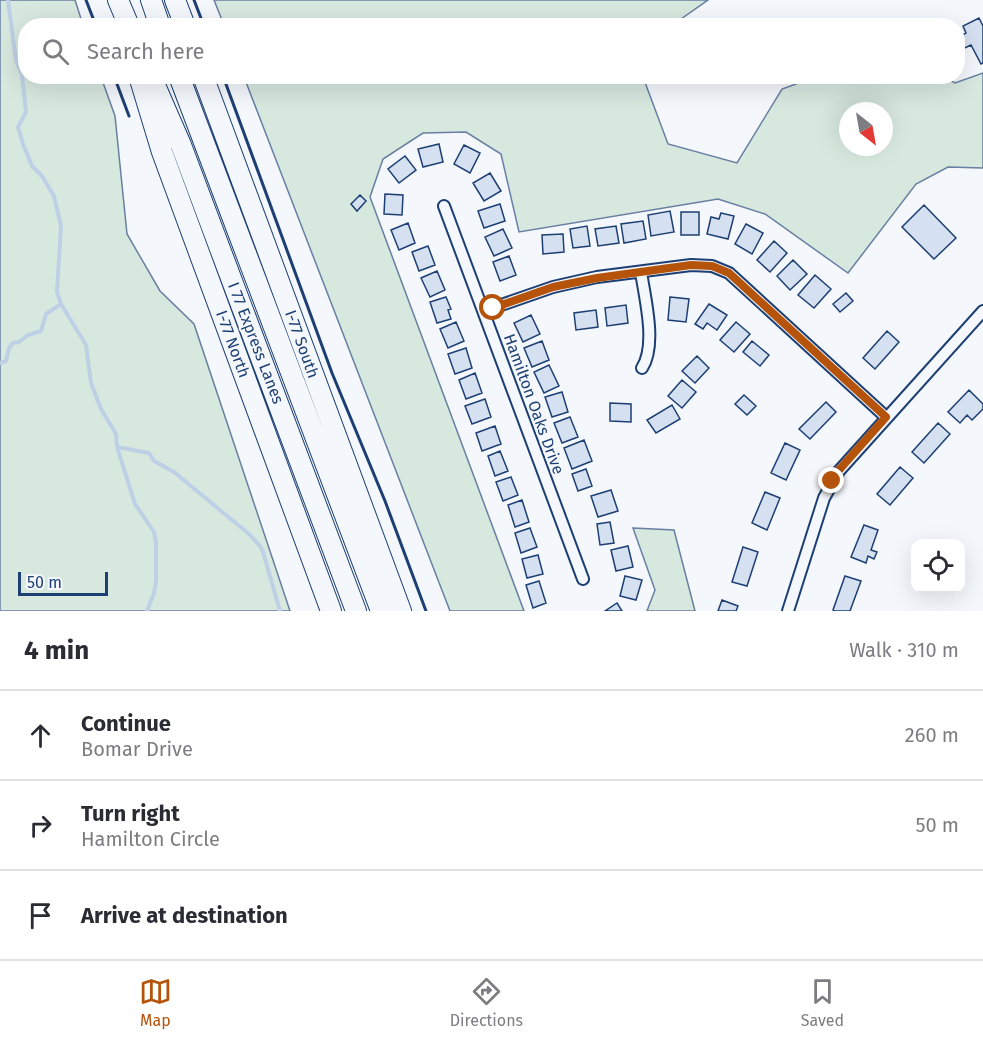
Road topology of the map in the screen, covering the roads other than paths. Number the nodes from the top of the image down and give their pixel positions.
1 (117, 0) edge
2 (151, 0) edge
3 (175, 0) edge
4 (121, 18) edge
5 (125, 18) edge
6 (157, 18) edge
7 (181, 18) edge
8 (141, 84) edge
9 (155, 84) edge
10 (182, 84) edge
11 (206, 84) edge
12 (444, 206) dead end
13 (641, 272) junction
14 (484, 311) junction
15 (983, 311) edge
16 (642, 368) dead end
17 (886, 417) junction
18 (583, 579) dead end
19 (331, 611) edge
20 (356, 611) edge
21 (381, 611) edge
22 (400, 611) edge
23 (788, 611) edge

1 - 4 highway
1 - 5 highway
2 - 6 highway
3 - 7 highway
8 - 19 highway, I-77 North
9 - 20 highway, I 77 Express Lanes
10 - 21 highway, I 77 Express Lanes
11 - 22 highway, I-77 South
12 - 14 street, Hamilton Oaks Drive
13 - 14 street
13 - 16 street
13 - 17 street
14 - 18 street, Hamilton Oaks Drive
15 - 17 street
17 - 23 street

